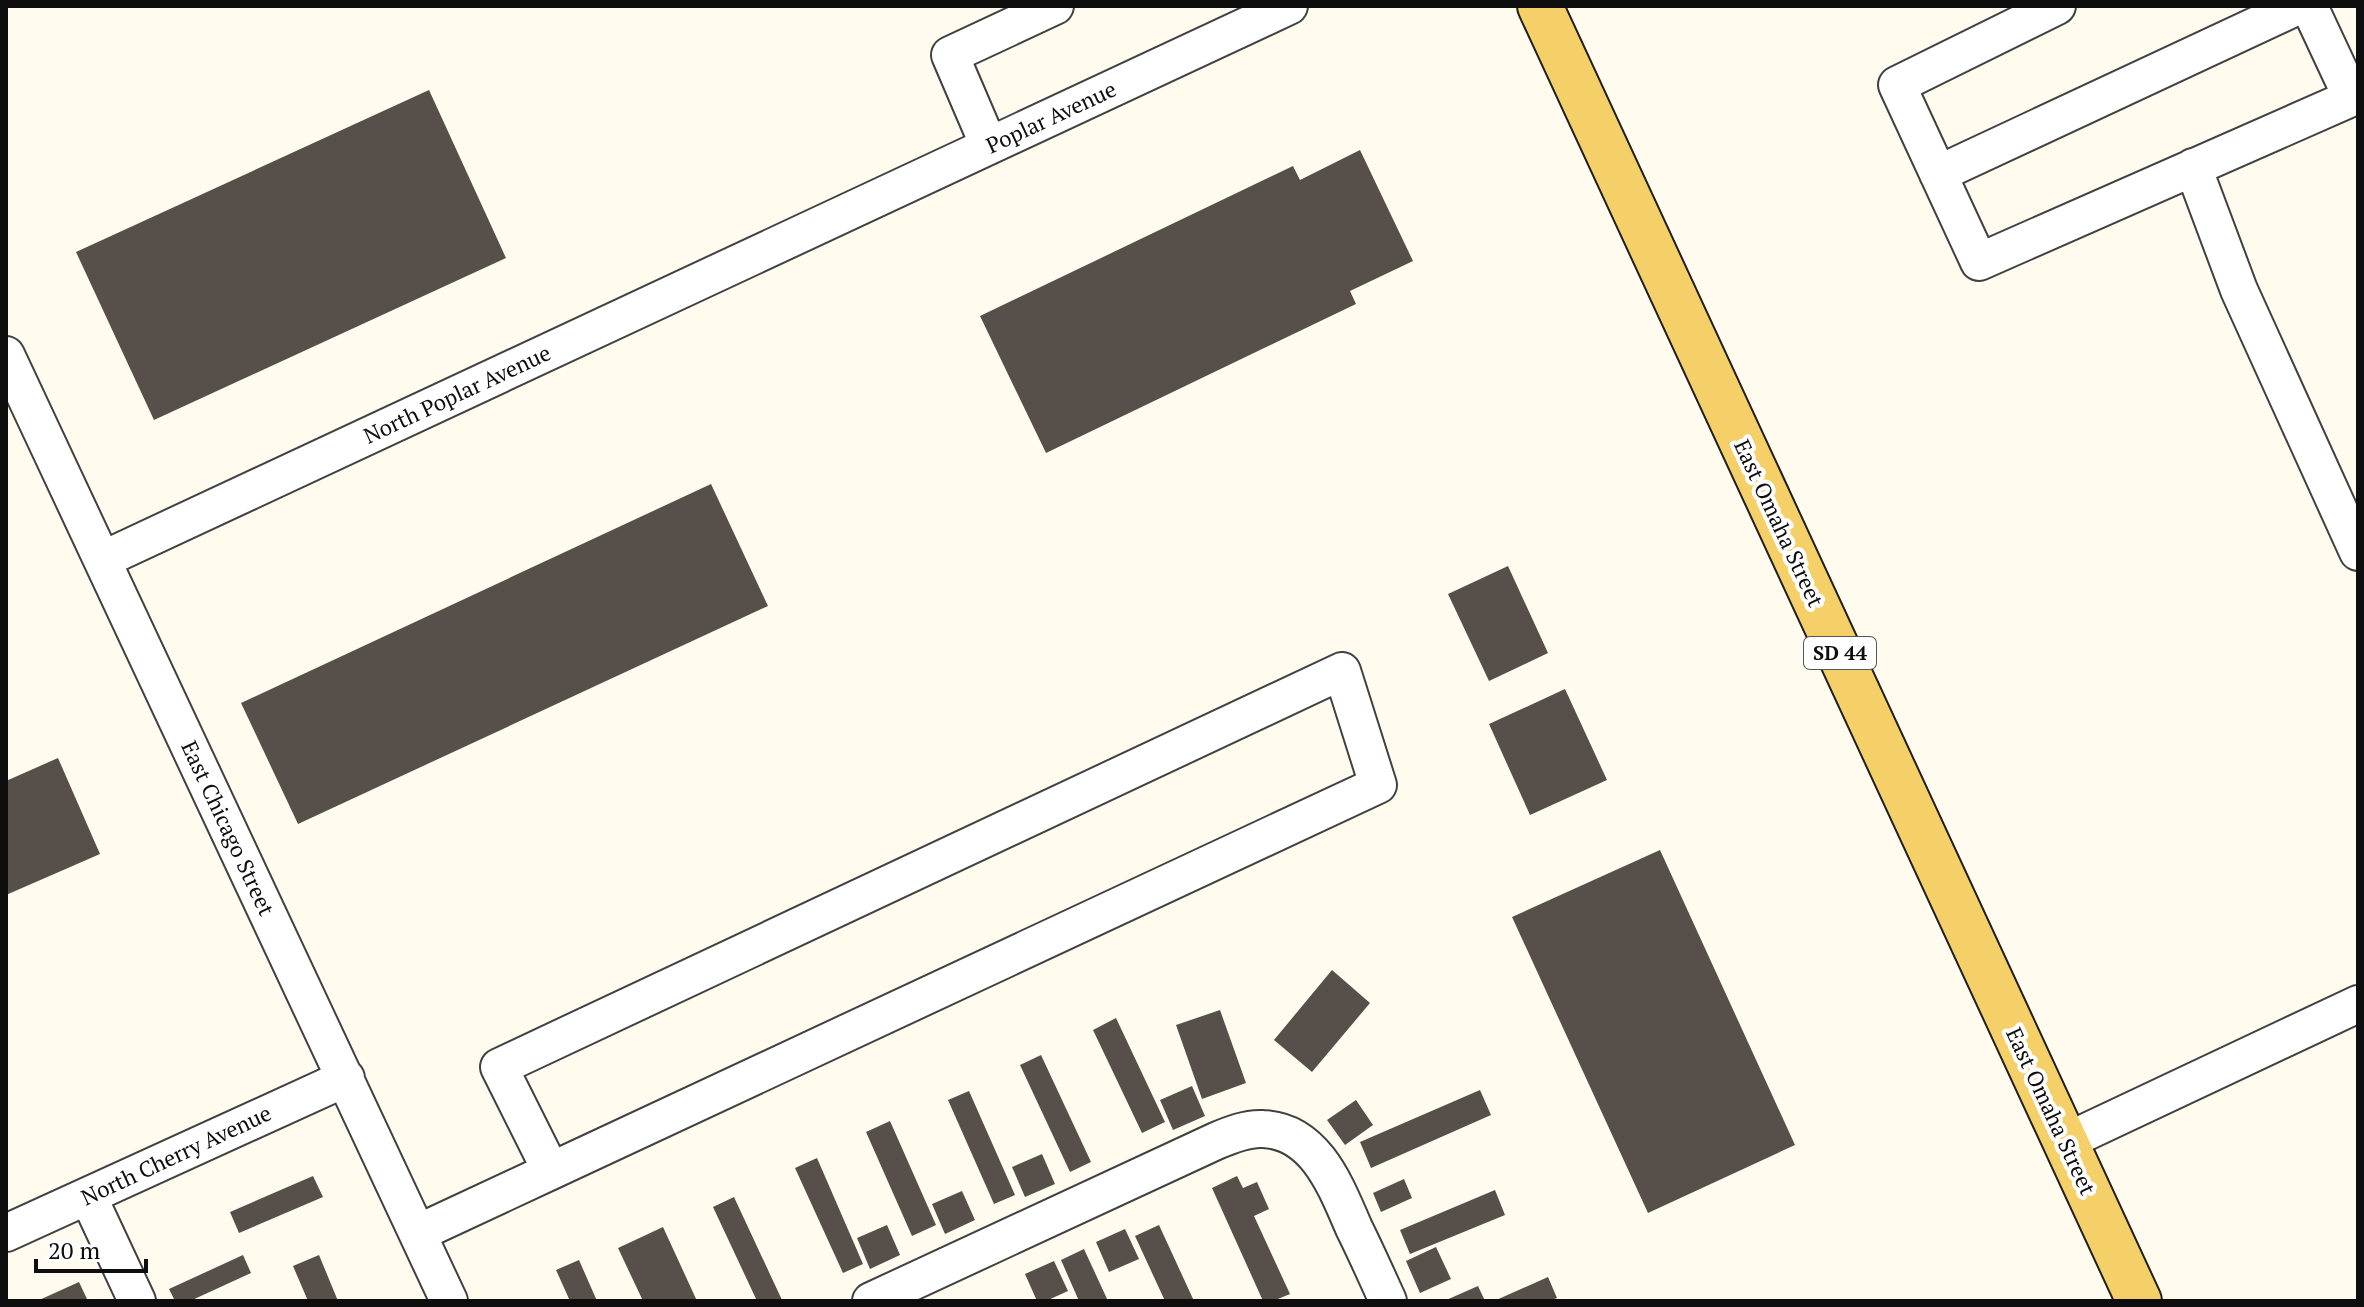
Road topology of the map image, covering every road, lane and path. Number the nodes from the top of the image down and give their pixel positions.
1 (1055, 6) edge
2 (1289, 6) edge
3 (1540, 6) edge
4 (2057, 6) edge
5 (2298, 6) edge
6 (2309, 6) edge
7 (2355, 96) edge
8 (989, 146) junction
9 (2193, 167) junction
10 (1938, 174) junction
11 (812, 229) joint
12 (6, 355) edge
13 (2358, 552) edge
14 (102, 560) junction
15 (2358, 1004) edge
16 (346, 1078) junction
17 (2065, 1142) junction
18 (551, 1171) junction
19 (88, 1196) junction
20 (6, 1233) edge
21 (418, 1233) junction
22 (137, 1301) edge
23 (449, 1301) edge
24 (871, 1301) edge
25 (1388, 1301) edge
26 (2139, 1301) edge

1 - 8 street
2 - 8 street, Poplar Avenue
3 - 17 main road, East Omaha Street / SD 44
4 - 10 street
5 - 10 street
6 - 7 street
7 - 9 street
8 - 11 street, Poplar Avenue
9 - 10 street
9 - 13 street
11 - 14 street, North Poplar Avenue
12 - 14 street, East Chicago Street
14 - 16 street, East Chicago Street
15 - 17 street
16 - 19 street, North Cherry Avenue
16 - 21 street, East Chicago Street
17 - 26 main road, East Omaha Street / SD 44
18 - 18 street
18 - 21 street
19 - 20 street, North Cherry Avenue
19 - 22 street
21 - 23 street, East Chicago Street
24 - 25 street

